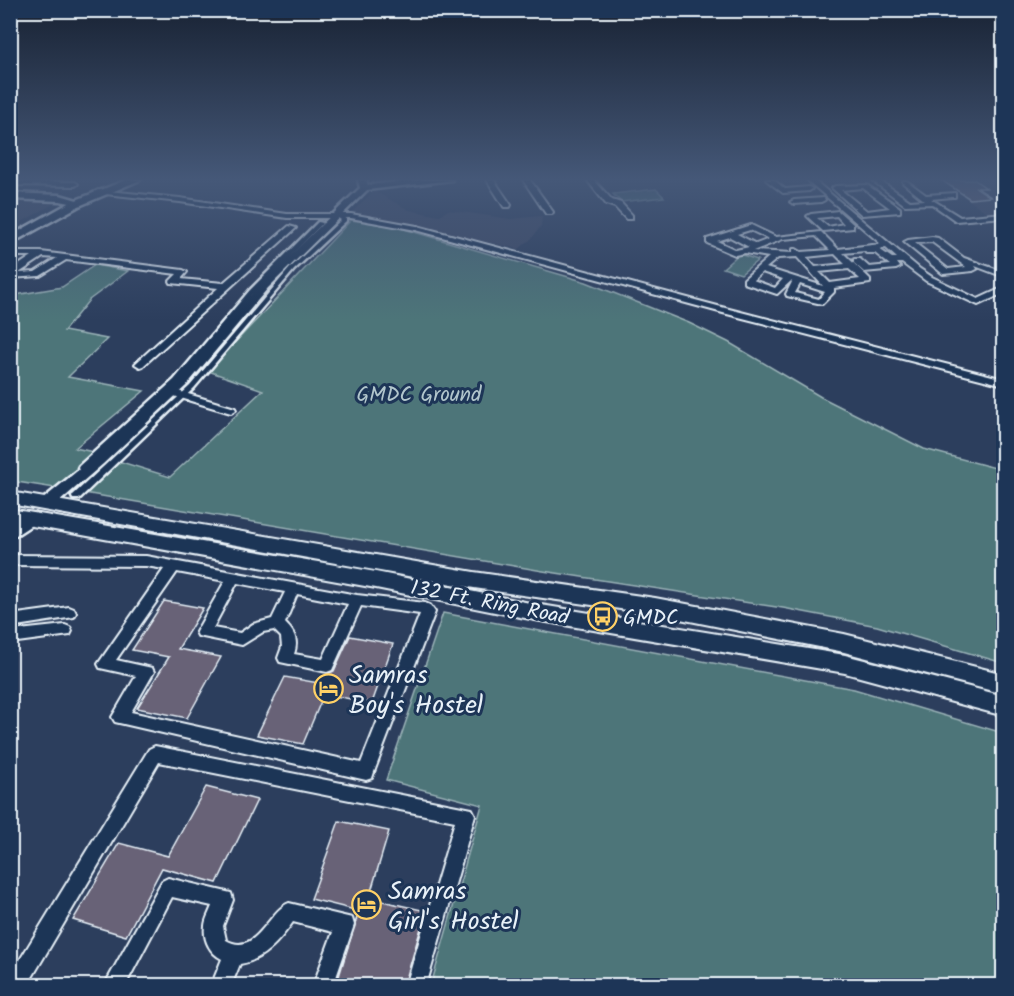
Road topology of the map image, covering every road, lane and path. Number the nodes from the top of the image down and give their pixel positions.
1 (28, 226) edge
2 (35, 226) edge
3 (317, 226) edge
4 (330, 226) edge
5 (331, 226) edge
6 (409, 226) edge
7 (868, 226) edge
8 (871, 226) edge
9 (292, 228) dead end
10 (821, 233) junction
11 (730, 234) junction
12 (10, 236) edge
13 (779, 236) junction
14 (877, 237) junction
15 (866, 238) junction
16 (10, 241) edge
17 (887, 246) junction
18 (756, 247) junction
19 (836, 248) junction
20 (745, 251) junction
21 (10, 254) edge
22 (41, 254) junction
23 (799, 254) junction
24 (954, 255) junction
25 (775, 256) junction
26 (926, 256) junction
27 (65, 257) junction
28 (907, 259) junction
29 (890, 261) junction
30 (851, 266) junction
31 (985, 268) junction
32 (760, 269) junction
33 (814, 270) junction
34 (864, 273) junction
35 (10, 275) edge
36 (1004, 275) edge
37 (793, 279) junction
38 (939, 284) junction
39 (225, 286) junction
40 (830, 289) junction
41 (1004, 289) edge
42 (140, 364) dead end
43 (1004, 382) edge
44 (180, 395) junction
45 (231, 410) dead end
46 (10, 498) edge
47 (61, 499) junction
48 (21, 517) edge
49 (10, 533) edge
50 (10, 560) edge
51 (174, 566) junction
52 (234, 577) junction
53 (294, 588) junction
54 (357, 600) junction
55 (69, 613) dead end
56 (10, 621) edge
57 (277, 624) junction
58 (65, 631) dead end
59 (10, 637) edge
60 (1004, 684) edge
61 (1004, 706) edge
62 (234, 955) junction
63 (16, 986) edge
64 (114, 986) edge
65 (220, 986) edge
66 (323, 986) edge
67 (416, 986) edge

1 - 12 main road
2 - 16 main road
3 - 47 street
4 - 47 street
5 - 44 street
6 - 43 street
7 - 14 street
8 - 28 street
9 - 39 street
10 - 13 street
10 - 15 street
10 - 19 street
11 - 13 street
11 - 18 street
11 - 20 street
13 - 18 street
13 - 23 street
14 - 15 street
14 - 17 street
15 - 19 street
17 - 19 street
17 - 28 street
18 - 20 street
19 - 23 street
19 - 30 street
20 - 25 street
21 - 22 street
22 - 27 street
22 - 35 street
23 - 25 street
23 - 33 street
24 - 26 street
24 - 26 street
24 - 26 street
24 - 31 street
25 - 32 street
26 - 28 street
27 - 35 street
27 - 39 street
28 - 29 street
28 - 38 street
29 - 34 street
29 - 34 street
30 - 33 street
30 - 34 street
31 - 36 street
31 - 38 street
32 - 37 street
32 - 37 street
33 - 40 street
34 - 40 street
37 - 40 street
37 - 40 street
38 - 41 street
39 - 42 street
44 - 45 street
44 - 47 street
44 - 47 street
46 - 47 main road, 132 Ft. Ring Road
47 - 60 main road, 132 Ft. Ring Road
48 - 49 street
48 - 61 main road, 132 Ft. Ring Road
50 - 51 street
51 - 52 street
51 - 54 street
52 - 53 street
52 - 57 street
53 - 54 street
53 - 57 street
54 - 57 street
55 - 56 street
58 - 59 street
62 - 64 street
62 - 65 street
62 - 66 street
63 - 67 street

